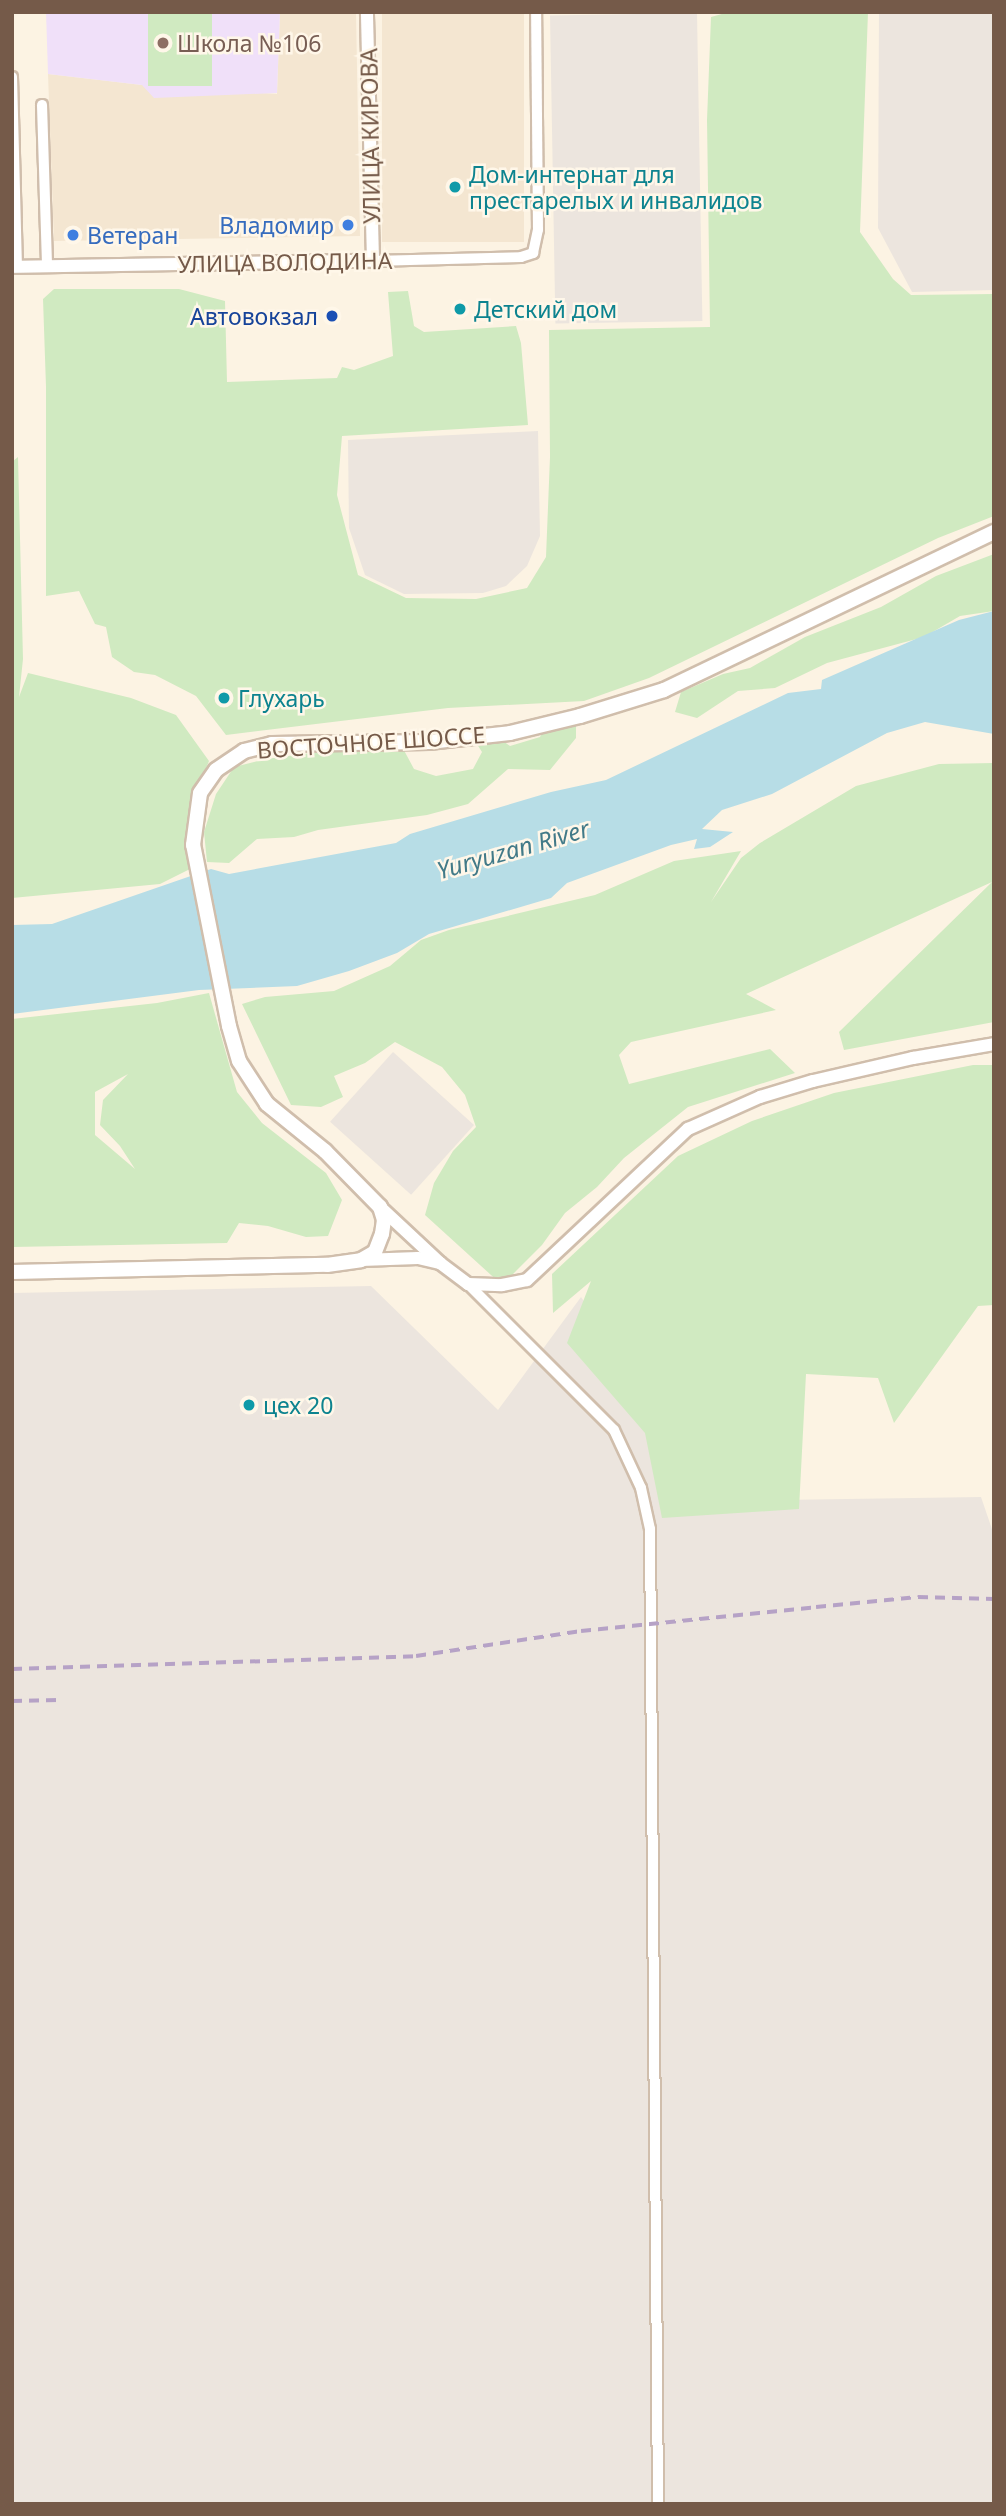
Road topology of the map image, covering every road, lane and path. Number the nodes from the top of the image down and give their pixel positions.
1 (367, 12) edge
2 (536, 12) edge
3 (12, 77) edge
4 (42, 105) dead end
5 (373, 261) junction
6 (14, 267) edge
7 (47, 267) junction
8 (994, 532) edge
9 (994, 1044) edge
10 (380, 1207) junction
11 (361, 1260) junction
12 (440, 1263) junction
13 (12, 1272) edge
14 (468, 1284) junction
15 (658, 2504) edge

1 - 5 street, УЛИЦА КИРОВА
2 - 5 street, УЛИЦА ВОЛОДИНА
3 - 6 street
4 - 7 street
5 - 7 street, УЛИЦА ВОЛОДИНА
6 - 7 street, УЛИЦА ВОЛОДИНА
8 - 10 main road, ВОСТОЧНОЕ ШОССЕ
9 - 14 street
10 - 11 main road
10 - 12 street, ВОСТОЧНОЕ ШОССЕ
11 - 12 street
11 - 13 main road
12 - 14 street, ВОСТОЧНОЕ ШОССЕ
14 - 15 street

